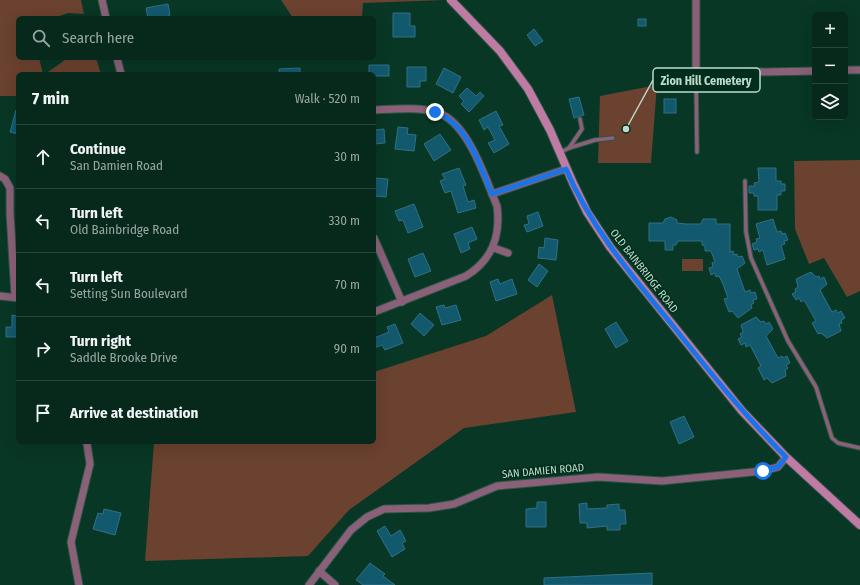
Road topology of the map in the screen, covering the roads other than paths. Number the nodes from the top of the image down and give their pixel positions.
1 (102, 0) edge
2 (451, 0) edge
3 (696, 0) edge
4 (106, 16) edge
5 (118, 60) edge
6 (848, 70) edge
7 (860, 70) edge
8 (812, 71) edge
9 (120, 72) edge
10 (696, 73) junction
11 (376, 110) edge
12 (580, 119) dead end
13 (613, 138) dead end
14 (569, 148) junction
15 (560, 152) junction
16 (697, 152) dead end
17 (566, 169) junction
18 (2, 177) edge
19 (745, 181) dead end
20 (492, 194) junction
21 (376, 243) edge
22 (494, 248) junction
23 (508, 253) dead end
24 (16, 286) edge
25 (0, 296) edge
26 (16, 297) edge
27 (402, 302) junction
28 (376, 311) edge
29 (86, 444) dead end
30 (860, 448) edge
31 (786, 457) junction
32 (860, 525) edge
33 (319, 571) junction
34 (79, 585) edge
35 (309, 585) edge
36 (336, 585) edge

1 - 4 street
2 - 15 main road, OLD BAINBRIDGE ROAD
3 - 10 street
5 - 9 street
6 - 7 street
8 - 10 street
10 - 16 lane
11 - 20 street
12 - 14 lane
13 - 14 lane
14 - 15 lane
15 - 17 main road, OLD BAINBRIDGE ROAD
17 - 20 street
17 - 31 main road, OLD BAINBRIDGE ROAD
18 - 24 street
19 - 30 lane
20 - 22 street
21 - 27 street
22 - 23 street
22 - 27 street
25 - 26 street
27 - 28 street
29 - 34 street
31 - 32 main road, OLD BAINBRIDGE ROAD
31 - 33 street, SAN DAMIEN ROAD
33 - 35 street, SAN DAMIEN ROAD
33 - 36 street

